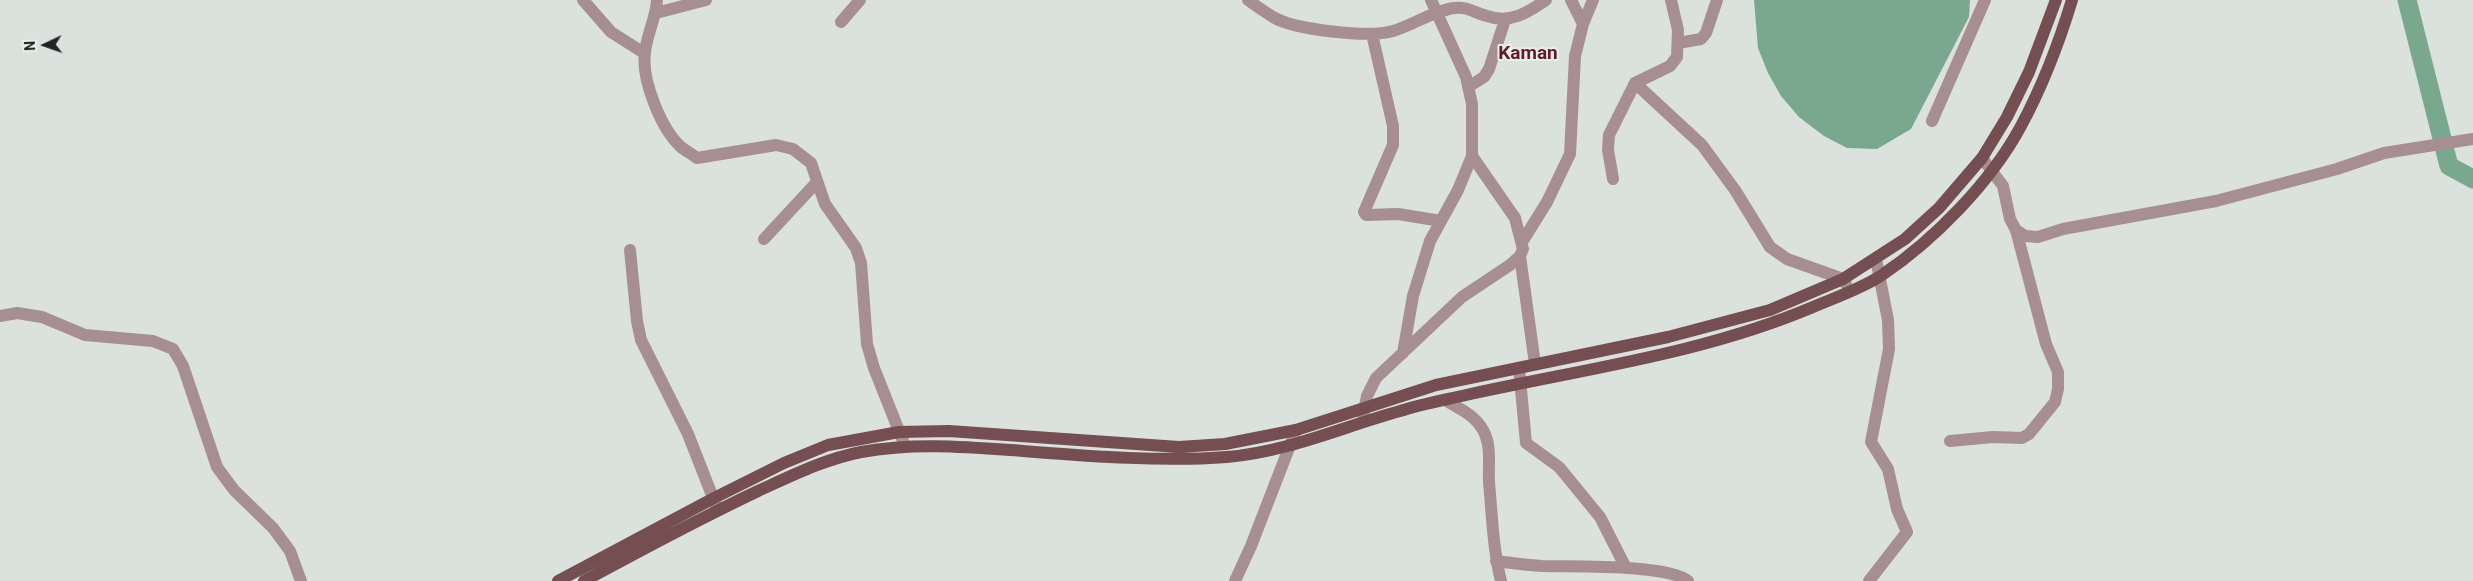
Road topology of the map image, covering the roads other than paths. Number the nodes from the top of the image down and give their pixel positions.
1 (584, 0) edge
2 (706, 0) edge
3 (860, 0) edge
4 (1248, 0) edge
5 (1431, 0) edge
6 (1546, 0) edge
7 (1571, 0) edge
8 (1593, 0) edge
9 (1671, 0) edge
10 (1717, 0) edge
11 (1986, 0) edge
12 (2056, 0) edge
13 (2069, 1) edge
14 (656, 6) edge
15 (1438, 14) junction
16 (1505, 20) junction
17 (841, 22) dead end
18 (1583, 24) junction
19 (1372, 34) junction
20 (1678, 42) junction
21 (644, 53) junction
22 (1635, 83) junction
23 (1468, 87) junction
24 (1932, 121) dead end
25 (2469, 140) edge
26 (1472, 156) junction
27 (1982, 158) junction
28 (1993, 170) junction
29 (1613, 179) dead end
30 (817, 182) junction
31 (1441, 221) junction
32 (2016, 230) junction
33 (764, 239) dead end
34 (1522, 242) junction
35 (630, 250) dead end
36 (1520, 256) junction
37 (1876, 259) junction
38 (1880, 276) junction
39 (1843, 279) junction
40 (1851, 291) junction
41 (0, 316) edge
42 (1402, 353) junction
43 (1535, 364) junction
44 (1519, 368) junction
45 (1521, 383) junction
46 (1444, 400) junction
47 (1365, 407) junction
48 (1362, 424) junction
49 (1296, 430) junction
50 (899, 432) junction
51 (1950, 441) dead end
52 (905, 446) junction
53 (1289, 447) junction
54 (714, 498) junction
55 (718, 510) junction
56 (1496, 561) junction
57 (1626, 568) junction
58 (301, 581) edge
59 (558, 581) edge
60 (584, 581) edge
61 (1235, 581) edge
62 (1501, 581) edge
63 (1688, 581) edge
64 (1869, 581) edge

1 - 21 street
2 - 14 street
3 - 17 street
4 - 19 street
5 - 15 street
6 - 16 street
7 - 18 street
8 - 18 street
9 - 20 street
10 - 20 street
11 - 24 street
12 - 27 main road
13 - 28 main road
14 - 21 street
15 - 16 street
15 - 19 street
15 - 23 street
16 - 23 street
18 - 34 street
19 - 31 street
20 - 22 street
21 - 30 street
22 - 29 street
22 - 39 street
23 - 26 street
25 - 32 street
26 - 31 street
26 - 34 street
27 - 28 street
27 - 37 main road
28 - 32 street
28 - 38 main road
30 - 33 street
30 - 50 street
31 - 42 street
32 - 51 street
34 - 36 street
35 - 54 street
36 - 42 street
36 - 43 street
37 - 38 street
37 - 39 main road
38 - 40 main road
38 - 64 street
39 - 40 street
39 - 43 main road
40 - 45 main road
41 - 58 street
42 - 47 street
43 - 44 main road
44 - 45 street
44 - 47 main road
45 - 46 main road
45 - 57 street
46 - 48 main road
46 - 56 street
47 - 48 street
47 - 49 main road
48 - 53 main road
49 - 50 main road
49 - 53 street
50 - 52 street
50 - 54 main road
52 - 53 main road
52 - 55 main road
53 - 61 street
54 - 55 street
54 - 59 main road
55 - 60 main road
56 - 57 street
56 - 62 street
57 - 63 street

